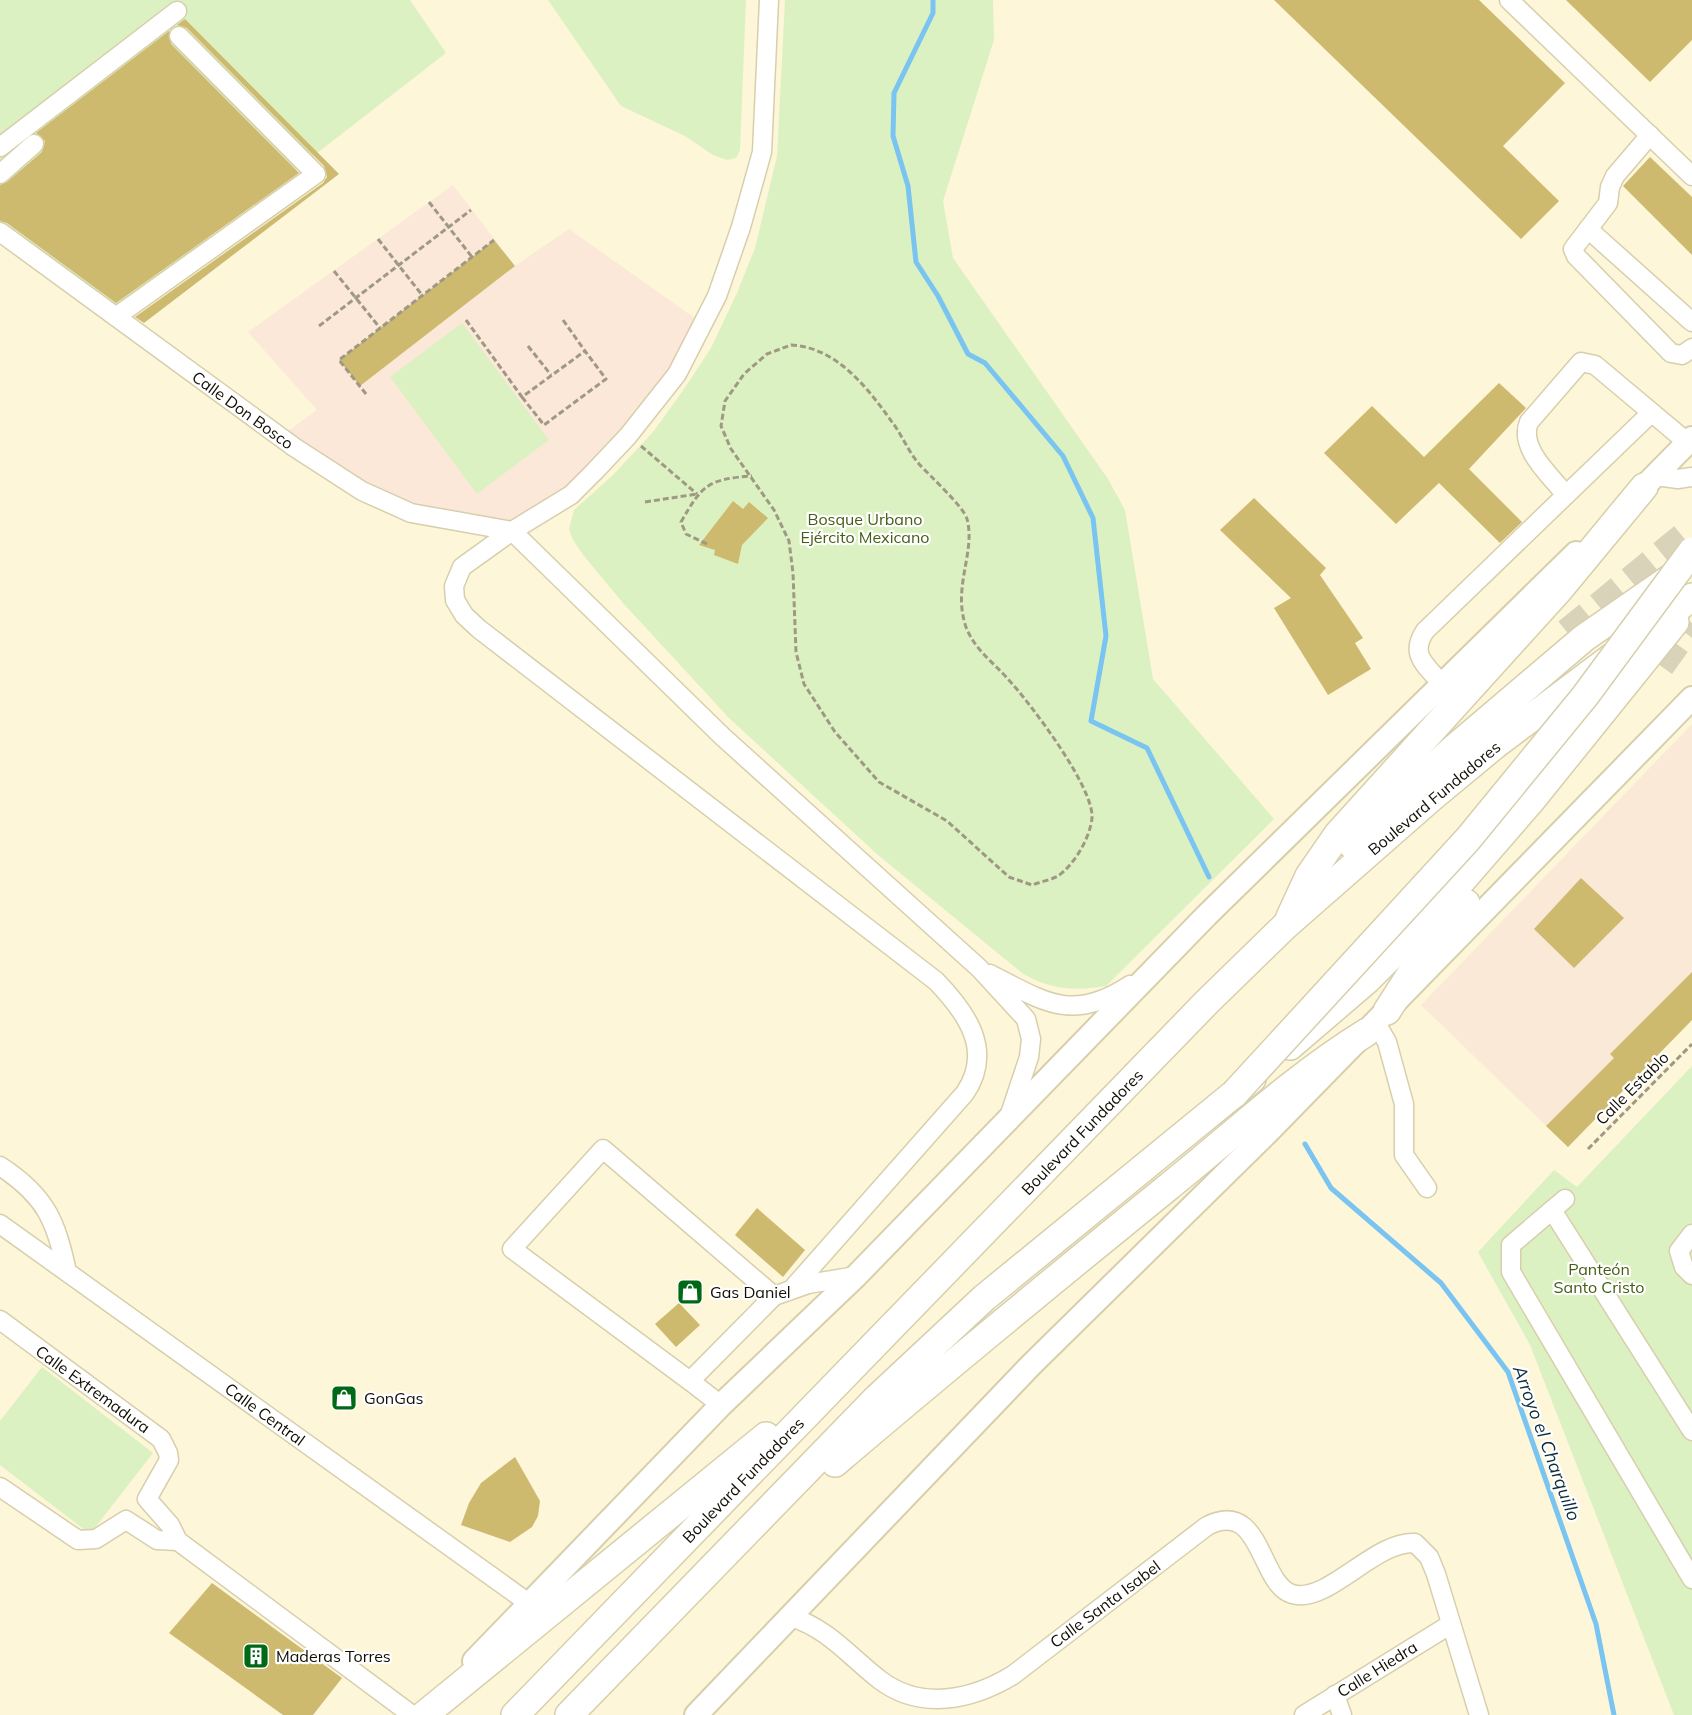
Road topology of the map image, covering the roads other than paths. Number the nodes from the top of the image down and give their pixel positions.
1 (769, 0) edge
2 (1509, 0) edge
3 (177, 11) dead end
4 (179, 36) dead end
5 (1650, 135) junction
6 (34, 144) dead end
7 (0, 147) edge
8 (0, 174) edge
9 (1692, 176) edge
10 (1588, 229) junction
11 (0, 232) edge
12 (117, 316) junction
13 (1692, 322) edge
14 (1692, 348) edge
15 (1650, 414) junction
16 (1690, 440) edge
17 (1692, 477) edge
18 (1650, 481) junction
19 (1566, 495) junction
20 (512, 531) junction
21 (1692, 551) edge
22 (1692, 563) edge
23 (1692, 598) edge
24 (1567, 632) tunnel mouth
25 (1661, 666) tunnel mouth
26 (1442, 684) junction
27 (1692, 698) edge
28 (1322, 875) junction
29 (1285, 926) junction
30 (979, 968) junction
31 (1152, 971) junction
32 (1376, 1022) junction
33 (1234, 1094) junction
34 (1009, 1117) junction
35 (1260, 1124) junction
36 (0, 1166) edge
37 (1427, 1188) dead end
38 (0, 1224) edge
39 (1692, 1234) edge
40 (67, 1272) junction
41 (1692, 1275) edge
42 (856, 1276) junction
43 (792, 1289) junction
44 (774, 1296) junction
45 (0, 1320) edge
46 (850, 1371) junction
47 (690, 1381) junction
48 (721, 1405) junction
49 (1692, 1431) edge
50 (0, 1487) edge
51 (178, 1541) junction
52 (1692, 1580) edge
53 (693, 1585) junction
54 (530, 1604) junction
55 (791, 1617) junction
56 (1451, 1624) junction
57 (1335, 1695) junction
58 (412, 1715) edge
59 (423, 1715) edge
60 (515, 1715) edge
61 (569, 1715) edge
62 (696, 1715) edge
63 (1304, 1715) edge
64 (1342, 1715) edge
65 (1479, 1715) edge

1 - 20 street
2 - 5 street
3 - 7 street
4 - 12 street
5 - 9 street
5 - 10 street
6 - 8 street
10 - 13 street
10 - 14 street
11 - 12 street, Calle Don Bosco
12 - 20 street, Calle Don Bosco
15 - 16 street
15 - 19 street
15 - 19 street
16 - 18 main road
17 - 18 street
18 - 26 main road
18 - 29 highway
19 - 26 street
20 - 30 street
20 - 43 street
21 - 33 highway, bridge
22 - 28 highway
23 - 29 highway, Boulevard Fundadores, bridge
23 - 33 highway, Boulevard Fundadores, bridge
24 - 28 highway
25 - 32 highway
26 - 31 main road
27 - 32 main road
28 - 29 highway
29 - 46 highway, Boulevard Fundadores
30 - 31 street
30 - 34 street
31 - 34 main road
32 - 35 highway
32 - 37 street
33 - 53 highway, Boulevard Fundadores
34 - 42 main road
35 - 53 highway
35 - 55 main road
36 - 40 street
38 - 40 street, Calle Central
39 - 41 street
40 - 54 street, Calle Central
42 - 43 street
42 - 48 main road
43 - 44 street
44 - 47 street
44 - 47 street
45 - 51 street, Calle Extremadura
46 - 59 highway
46 - 60 highway, Boulevard Fundadores
47 - 48 street
48 - 54 main road
49 - 52 street
50 - 51 street
51 - 58 street
53 - 61 highway, Boulevard Fundadores
54 - 59 main road
55 - 56 street, Calle Santa Isabel
55 - 62 main road
56 - 57 street, Calle Hiedra
56 - 65 street
57 - 63 street, Calle Hiedra
57 - 64 street

